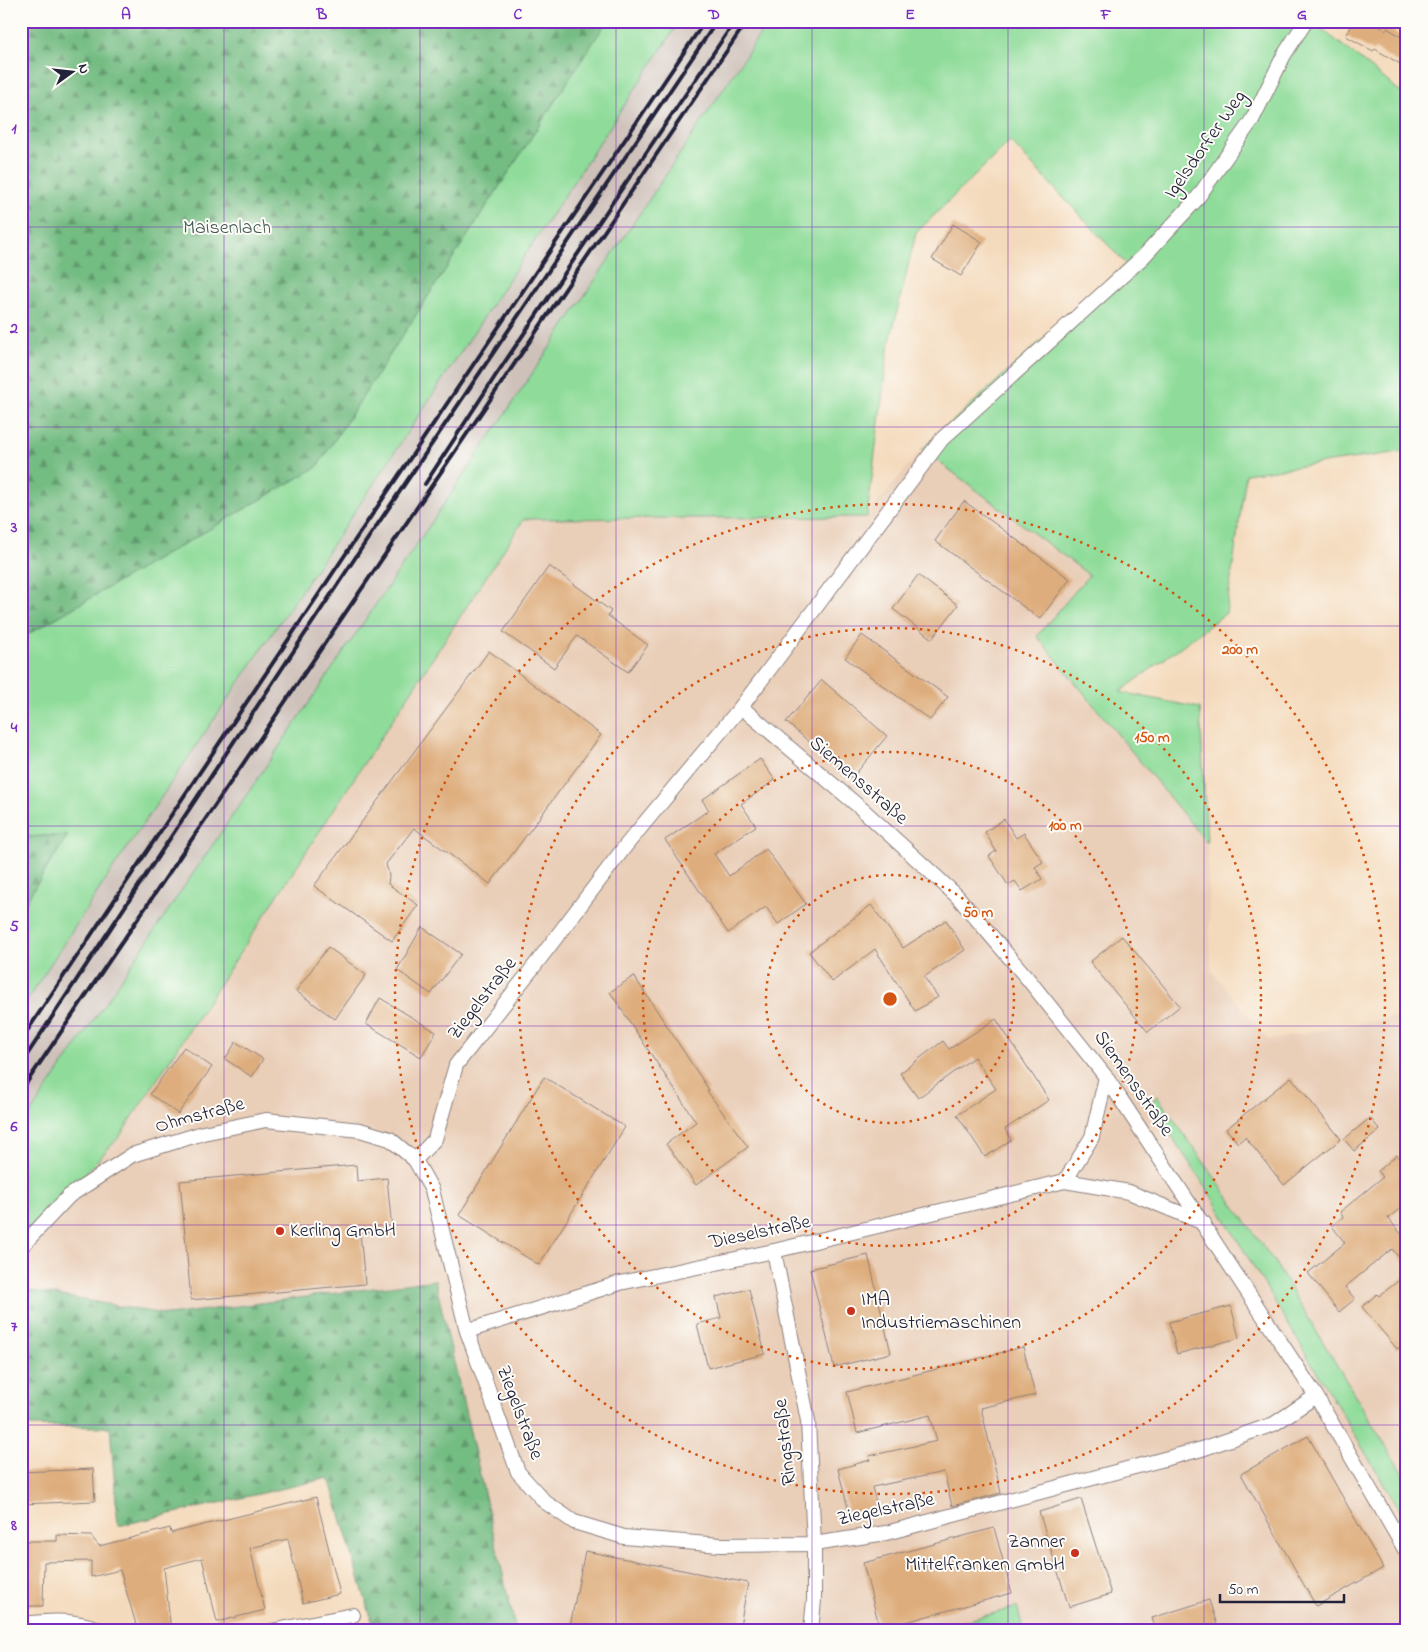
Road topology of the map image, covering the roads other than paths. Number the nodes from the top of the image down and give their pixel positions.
1 (1306, 21) edge
2 (741, 707) junction
3 (1106, 1077) junction
4 (415, 1160) junction
5 (1065, 1181) junction
6 (1204, 1224) junction
7 (21, 1247) edge
8 (774, 1251) junction
9 (467, 1331) junction
10 (1316, 1396) junction
11 (814, 1544) junction
12 (1407, 1553) edge
13 (353, 1615) dead end
14 (21, 1624) edge
15 (1407, 1625) edge
16 (97, 1631) edge
17 (270, 1631) edge
18 (811, 1631) edge
19 (1397, 1631) edge

1 - 2 street, Igelsdorfer Weg
2 - 3 street, Siemensstraße
2 - 4 street, Ziegelstraße
3 - 5 street
3 - 6 street, Siemensstraße
4 - 7 street, Ohmstraße
4 - 9 street, Ziegelstraße
5 - 6 street, Dieselstraße
5 - 8 street, Dieselstraße
6 - 10 street, Siemensstraße
8 - 9 street, Dieselstraße
8 - 11 street, Ringstraße
9 - 11 street, Ziegelstraße
10 - 11 street, Ziegelstraße
10 - 12 street, Siemensstraße
11 - 18 street, Ringstraße
13 - 17 street
14 - 16 street
15 - 19 street

